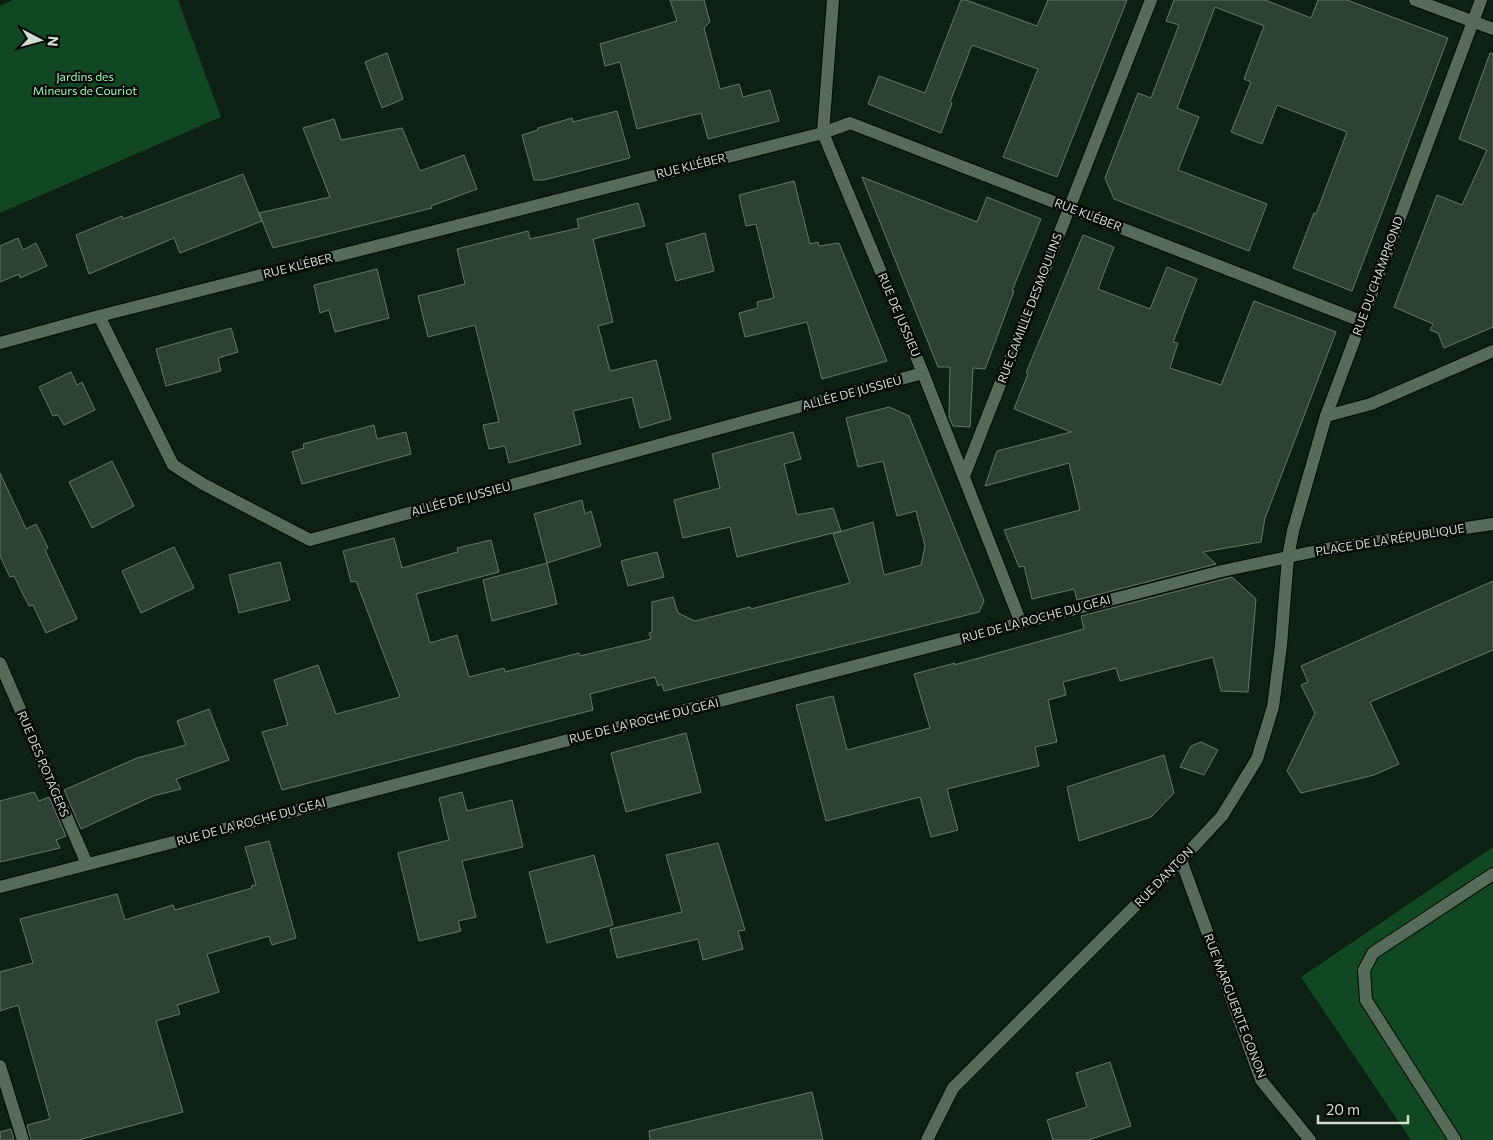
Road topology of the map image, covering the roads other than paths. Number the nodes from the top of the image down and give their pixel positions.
1 (833, 0) edge
2 (1152, 0) edge
3 (1415, 0) edge
4 (1481, 0) edge
5 (1474, 22) junction
6 (1493, 29) edge
7 (823, 133) junction
8 (1069, 208) junction
9 (99, 316) junction
10 (1361, 321) junction
11 (0, 343) edge
12 (1493, 350) edge
13 (923, 374) junction
14 (1326, 416) junction
15 (964, 476) junction
16 (1493, 524) edge
17 (1288, 557) junction
18 (1021, 623) junction
19 (0, 663) edge
20 (1181, 860) junction
21 (87, 864) junction
22 (1493, 874) edge
23 (0, 887) edge
24 (0, 1066) edge
25 (22, 1140) edge
26 (927, 1140) edge
27 (1310, 1140) edge
28 (1455, 1140) edge

1 - 7 street, RUE DE JUSSIEU
2 - 8 street, RUE CAMILLE DESMOULINS
3 - 5 street
4 - 5 street, RUE DU CHAMPROND
5 - 6 street
5 - 10 street, RUE DU CHAMPROND
7 - 8 street, RUE KLÉBER
7 - 9 street, RUE KLÉBER
7 - 13 street, RUE DE JUSSIEU
8 - 10 street, RUE KLÉBER
8 - 15 street, RUE CAMILLE DESMOULINS
9 - 11 street, RUE KLÉBER
9 - 13 street, ALLÉE DE JUSSIEU
10 - 14 street, RUE DU CHAMPROND
12 - 14 street
13 - 15 street, RUE DE JUSSIEU
14 - 17 street, RUE DU CHAMPROND
15 - 18 street, RUE DE JUSSIEU
16 - 17 street, PLACE DE LA RÉPUBLIQUE
17 - 18 street, RUE DE LA ROCHE DU GEAI
17 - 20 street, RUE DANTON
18 - 21 street, RUE DE LA ROCHE DU GEAI
19 - 21 street, RUE DES POTAGERS
20 - 26 street, RUE DANTON
20 - 27 street, RUE MARGUERITE GONON
21 - 23 street, RUE DE LA ROCHE DU GEAI
22 - 28 street
24 - 25 street

